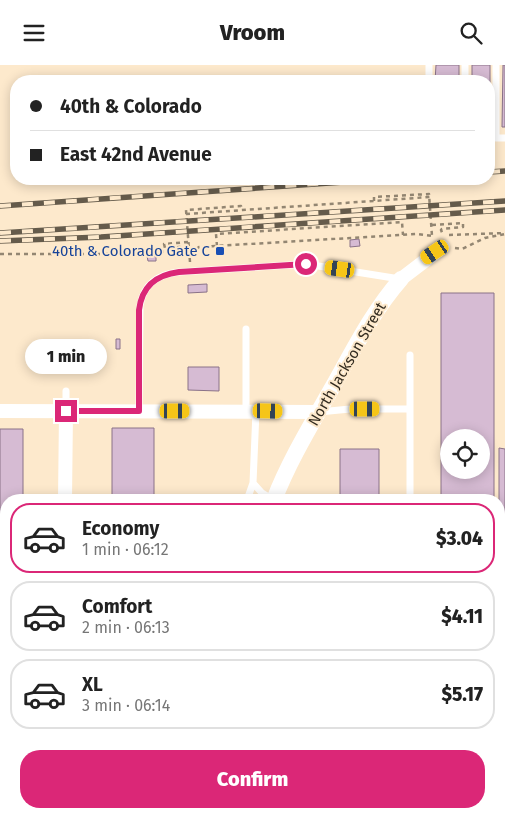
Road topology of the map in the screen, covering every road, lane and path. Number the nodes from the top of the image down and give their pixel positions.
1 (496, 65) edge
2 (495, 83) edge
3 (432, 225) junction
4 (505, 233) edge
5 (403, 235) junction
6 (438, 239) junction
7 (188, 242) junction
8 (217, 246) junction
9 (182, 251) junction
10 (189, 251) dead end
11 (0, 254) edge
12 (401, 279) junction
13 (246, 329) dead end
14 (410, 355) dead end
15 (66, 391) dead end
16 (410, 409) junction
17 (0, 411) edge
18 (66, 411) junction
19 (139, 411) junction
20 (251, 412) junction
21 (318, 412) junction
22 (253, 483) junction
23 (65, 494) edge
24 (249, 494) edge
25 (264, 494) edge
26 (276, 494) edge
27 (410, 494) edge

1 - 2 lane
3 - 6 path
3 - 6 path
3 - 7 path
4 - 6 path
4 - 6 path
5 - 6 path
5 - 8 path
5 - 8 path
6 - 12 street, North Jackson Street
7 - 9 path
7 - 10 path
8 - 9 path
9 - 11 path
12 - 19 lane
12 - 21 street, North Jackson Street
13 - 20 lane
14 - 16 lane
15 - 18 lane
16 - 21 lane
16 - 27 lane
17 - 18 street
18 - 19 street
18 - 23 street
19 - 20 street
20 - 21 street
20 - 22 lane
21 - 26 street, North Jackson Street
22 - 24 lane
22 - 25 lane

